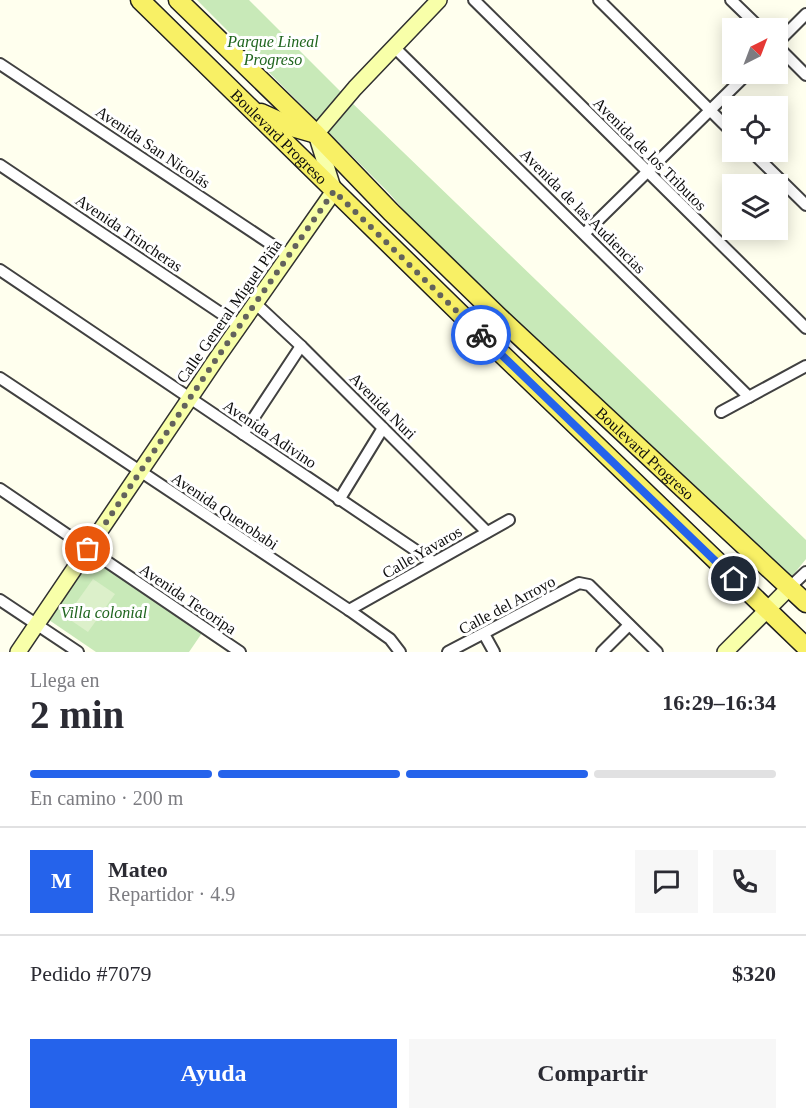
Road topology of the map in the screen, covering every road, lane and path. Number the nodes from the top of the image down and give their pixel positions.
1 (140, 0) edge
2 (178, 0) edge
3 (440, 0) edge
4 (474, 0) edge
5 (599, 0) edge
6 (731, 0) edge
7 (806, 14) edge
8 (750, 18) edge
9 (788, 33) edge
10 (394, 47) junction
11 (788, 56) edge
12 (0, 64) edge
13 (806, 75) edge
14 (737, 84) edge
15 (251, 108) junction
16 (711, 110) junction
17 (722, 122) edge
18 (316, 134) junction
19 (762, 162) edge
20 (0, 165) edge
21 (648, 173) junction
22 (334, 191) junction
23 (806, 205) edge
24 (391, 212) junction
25 (585, 234) junction
26 (289, 256) junction
27 (0, 270) edge
28 (255, 303) junction
29 (240, 326) junction
30 (806, 328) edge
31 (301, 346) junction
32 (806, 366) edge
33 (0, 378) edge
34 (749, 397) junction
35 (190, 398) junction
36 (721, 412) dead end
37 (384, 428) junction
38 (243, 434) junction
39 (140, 472) junction
40 (0, 489) edge
41 (339, 500) junction
42 (509, 520) dead end
43 (487, 532) junction
44 (88, 549) junction
45 (433, 562) junction
46 (806, 572) edge
47 (789, 588) junction
48 (0, 600) edge
49 (806, 603) edge
50 (349, 610) junction
51 (766, 611) junction
52 (37, 625) junction
53 (629, 626) junction
54 (484, 634) junction
55 (806, 647) edge
56 (18, 652) edge
57 (78, 652) edge
58 (240, 652) edge
59 (400, 652) edge
60 (448, 652) edge
61 (494, 652) edge
62 (602, 652) edge
63 (657, 652) edge
64 (725, 652) edge

1 - 15 main road, Boulevard Progreso
2 - 18 main road, Boulevard Progreso
3 - 10 street
4 - 21 street, Avenida de los Tributos
5 - 16 street
6 - 8 street
7 - 9 street
10 - 18 street
10 - 25 street, Avenida de las Audiencias
11 - 13 street
12 - 26 street, Avenida San Nicolás
14 - 16 street
15 - 18 main road
15 - 22 main road, Boulevard Progreso
16 - 17 street
16 - 21 street
18 - 22 street
18 - 24 main road, Boulevard Progreso
19 - 23 street
20 - 29 street, Avenida Trincheras
21 - 25 street
21 - 30 street, Avenida de los Tributos
22 - 24 main road
22 - 26 street, Calle General Miguel Piña
22 - 51 main road, Boulevard Progreso
24 - 47 main road, Boulevard Progreso
25 - 34 street, Avenida de las Audiencias
26 - 28 street, Calle General Miguel Piña
27 - 35 street, Avenida Adivino
28 - 29 street, Calle General Miguel Piña
28 - 31 street, Avenida Nuri
29 - 35 street, Calle General Miguel Piña
31 - 37 street, Avenida Nuri
31 - 38 street
32 - 34 street
33 - 39 street, Avenida Querobabi
34 - 36 street
35 - 38 street, Avenida Adivino
35 - 39 street, Calle General Miguel Piña
37 - 41 street
37 - 43 street, Avenida Nuri
38 - 41 street, Avenida Adivino
39 - 44 street, Calle General Miguel Piña
39 - 50 street, Avenida Querobabi
40 - 44 street, Avenida Tecoripa
41 - 45 street, Avenida Adivino
42 - 43 street, Calle Yavaros
43 - 45 street, Calle Yavaros
44 - 52 street, Calle General Miguel Piña
44 - 58 street, Avenida Tecoripa
45 - 50 street, Calle Yavaros
46 - 47 street
47 - 49 main road, Boulevard Progreso
47 - 51 street
48 - 52 street
50 - 59 street, Avenida Querobabi
51 - 55 main road, Boulevard Progreso
51 - 64 street
52 - 56 street, Calle General Miguel Piña
52 - 57 street
53 - 54 street, Calle del Arroyo
53 - 62 street
53 - 63 street
54 - 60 street, Calle del Arroyo
54 - 61 street

